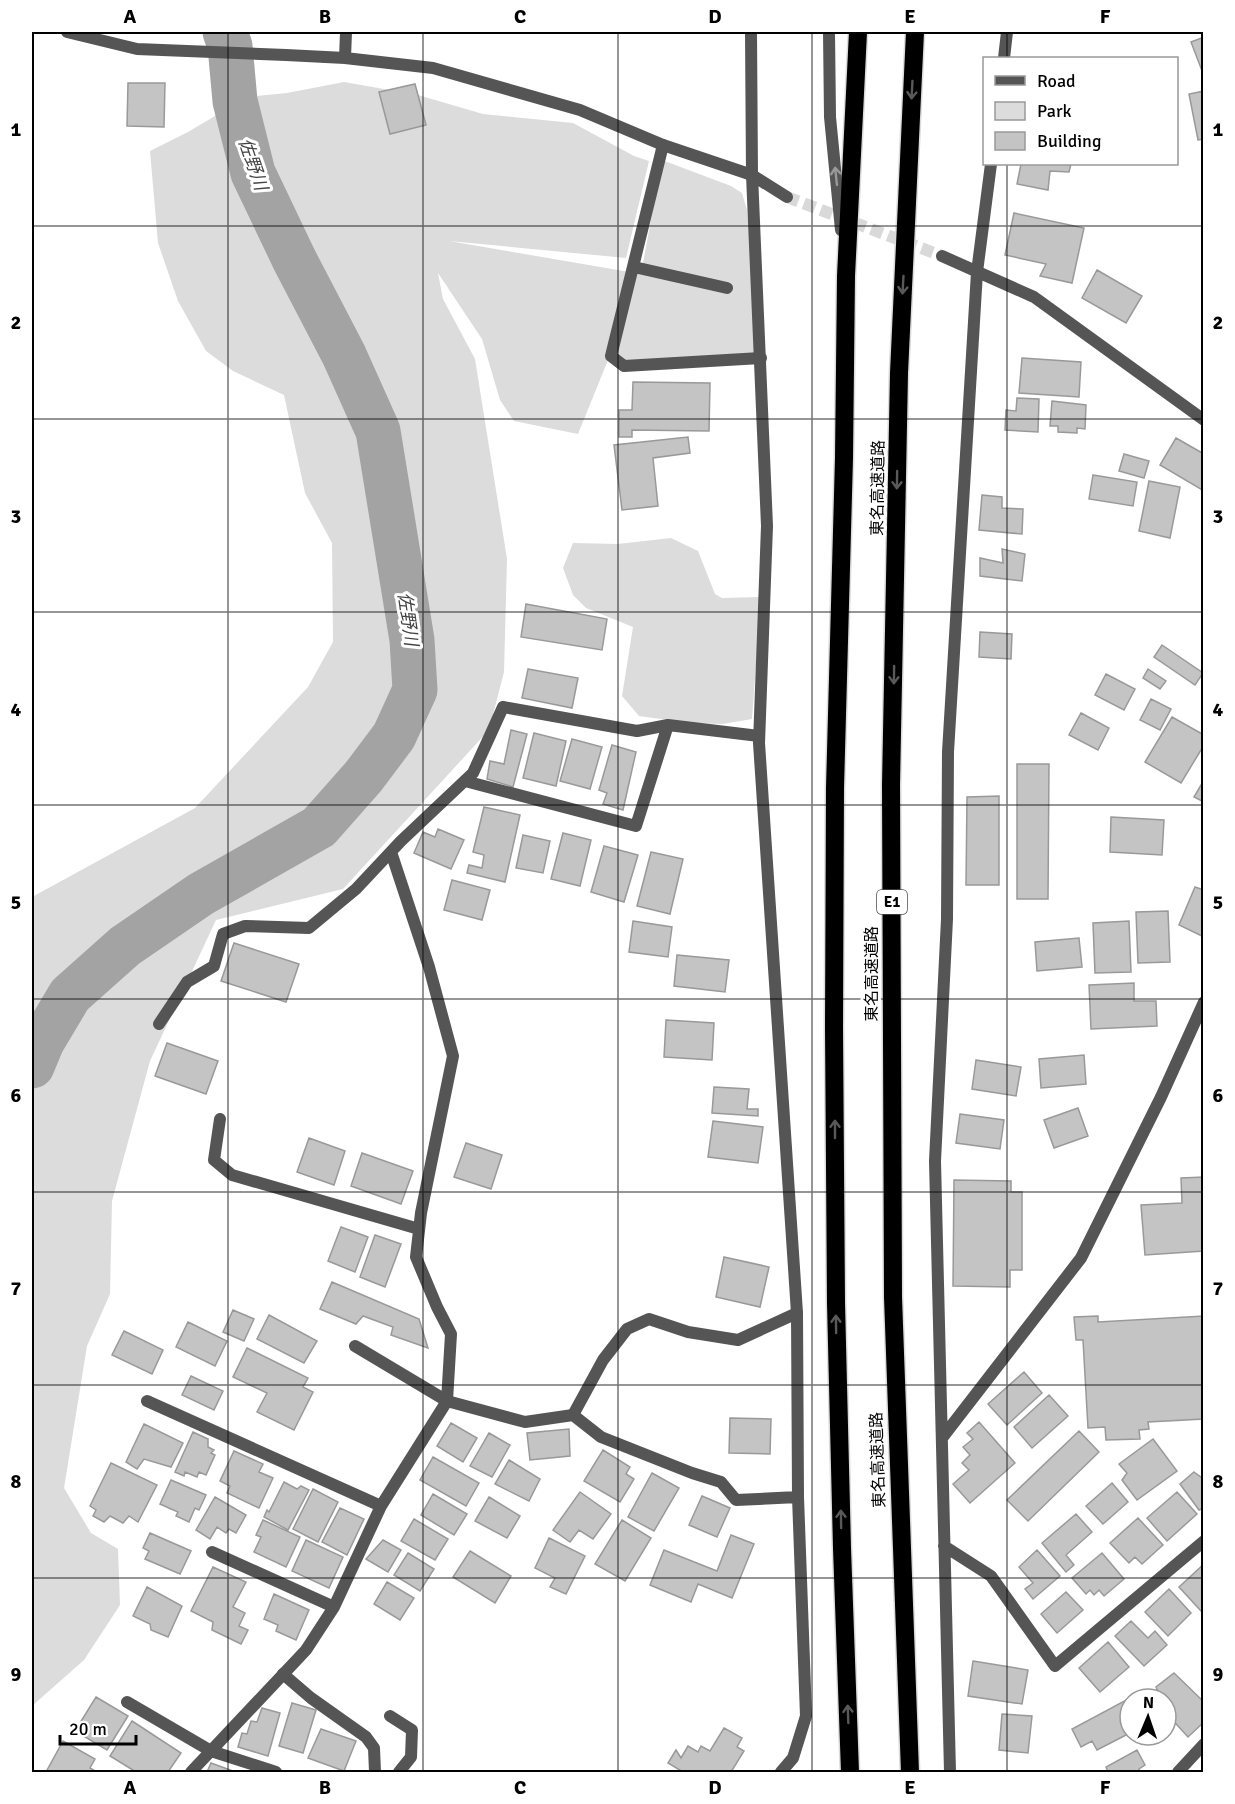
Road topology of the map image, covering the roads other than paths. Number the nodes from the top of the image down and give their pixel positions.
1 (67, 32) edge
2 (346, 32) edge
3 (751, 32) edge
4 (829, 32) edge
5 (858, 32) edge
6 (915, 32) edge
7 (1007, 32) edge
8 (1004, 57) edge
9 (345, 58) junction
10 (663, 145) junction
11 (991, 165) edge
12 (752, 175) junction
13 (787, 197) tunnel mouth
14 (942, 256) tunnel mouth
15 (634, 267) junction
16 (977, 272) junction
17 (846, 276) junction
18 (728, 288) dead end
19 (761, 358) junction
20 (1203, 420) edge
21 (668, 725) junction
22 (759, 736) junction
23 (465, 781) junction
24 (391, 852) junction
25 (1203, 1002) edge
26 (159, 1024) dead end
27 (220, 1119) dead end
28 (419, 1229) junction
29 (797, 1313) junction
30 (355, 1346) dead end
31 (147, 1401) dead end
32 (447, 1401) junction
33 (573, 1414) junction
34 (942, 1438) junction
35 (798, 1497) junction
36 (381, 1506) junction
37 (1203, 1541) edge
38 (944, 1546) junction
39 (212, 1552) dead end
40 (334, 1607) junction
41 (283, 1674) junction
42 (127, 1702) dead end
43 (390, 1716) dead end
44 (1203, 1744) edge
45 (211, 1751) junction
46 (191, 1773) edge
47 (276, 1773) edge
48 (375, 1773) edge
49 (399, 1773) edge
50 (782, 1773) edge
51 (850, 1773) edge
52 (910, 1773) edge
53 (950, 1773) edge
54 (1178, 1773) edge

1 - 9 street
2 - 9 street
3 - 12 street
17 -> 4 street
5 - 17 highway
6 -> 52 highway, 東名高速道路 / E1
7 - 8 street
9 - 10 street
10 - 12 street
10 - 15 street
11 - 16 street
12 - 13 street
12 - 19 street
14 - 16 street
15 - 18 street
15 - 19 street
16 - 20 street
16 - 34 street
51 -> 17 highway
19 - 22 street
21 - 22 street
21 - 23 street
21 - 23 street
22 - 29 street
23 - 24 street
24 - 26 street
24 - 28 street
25 - 34 street
27 - 28 street
28 - 32 street
29 - 33 street
29 - 35 street
30 - 32 street
31 - 36 street
32 - 33 street
32 - 36 street
33 - 35 street
34 - 38 street
35 - 50 street
36 - 40 street
37 - 38 street
38 - 53 street
39 - 40 street
40 - 41 street
41 - 45 street
41 - 48 street
42 - 45 street
43 - 49 street
44 - 54 street
45 - 46 street
45 - 47 street

